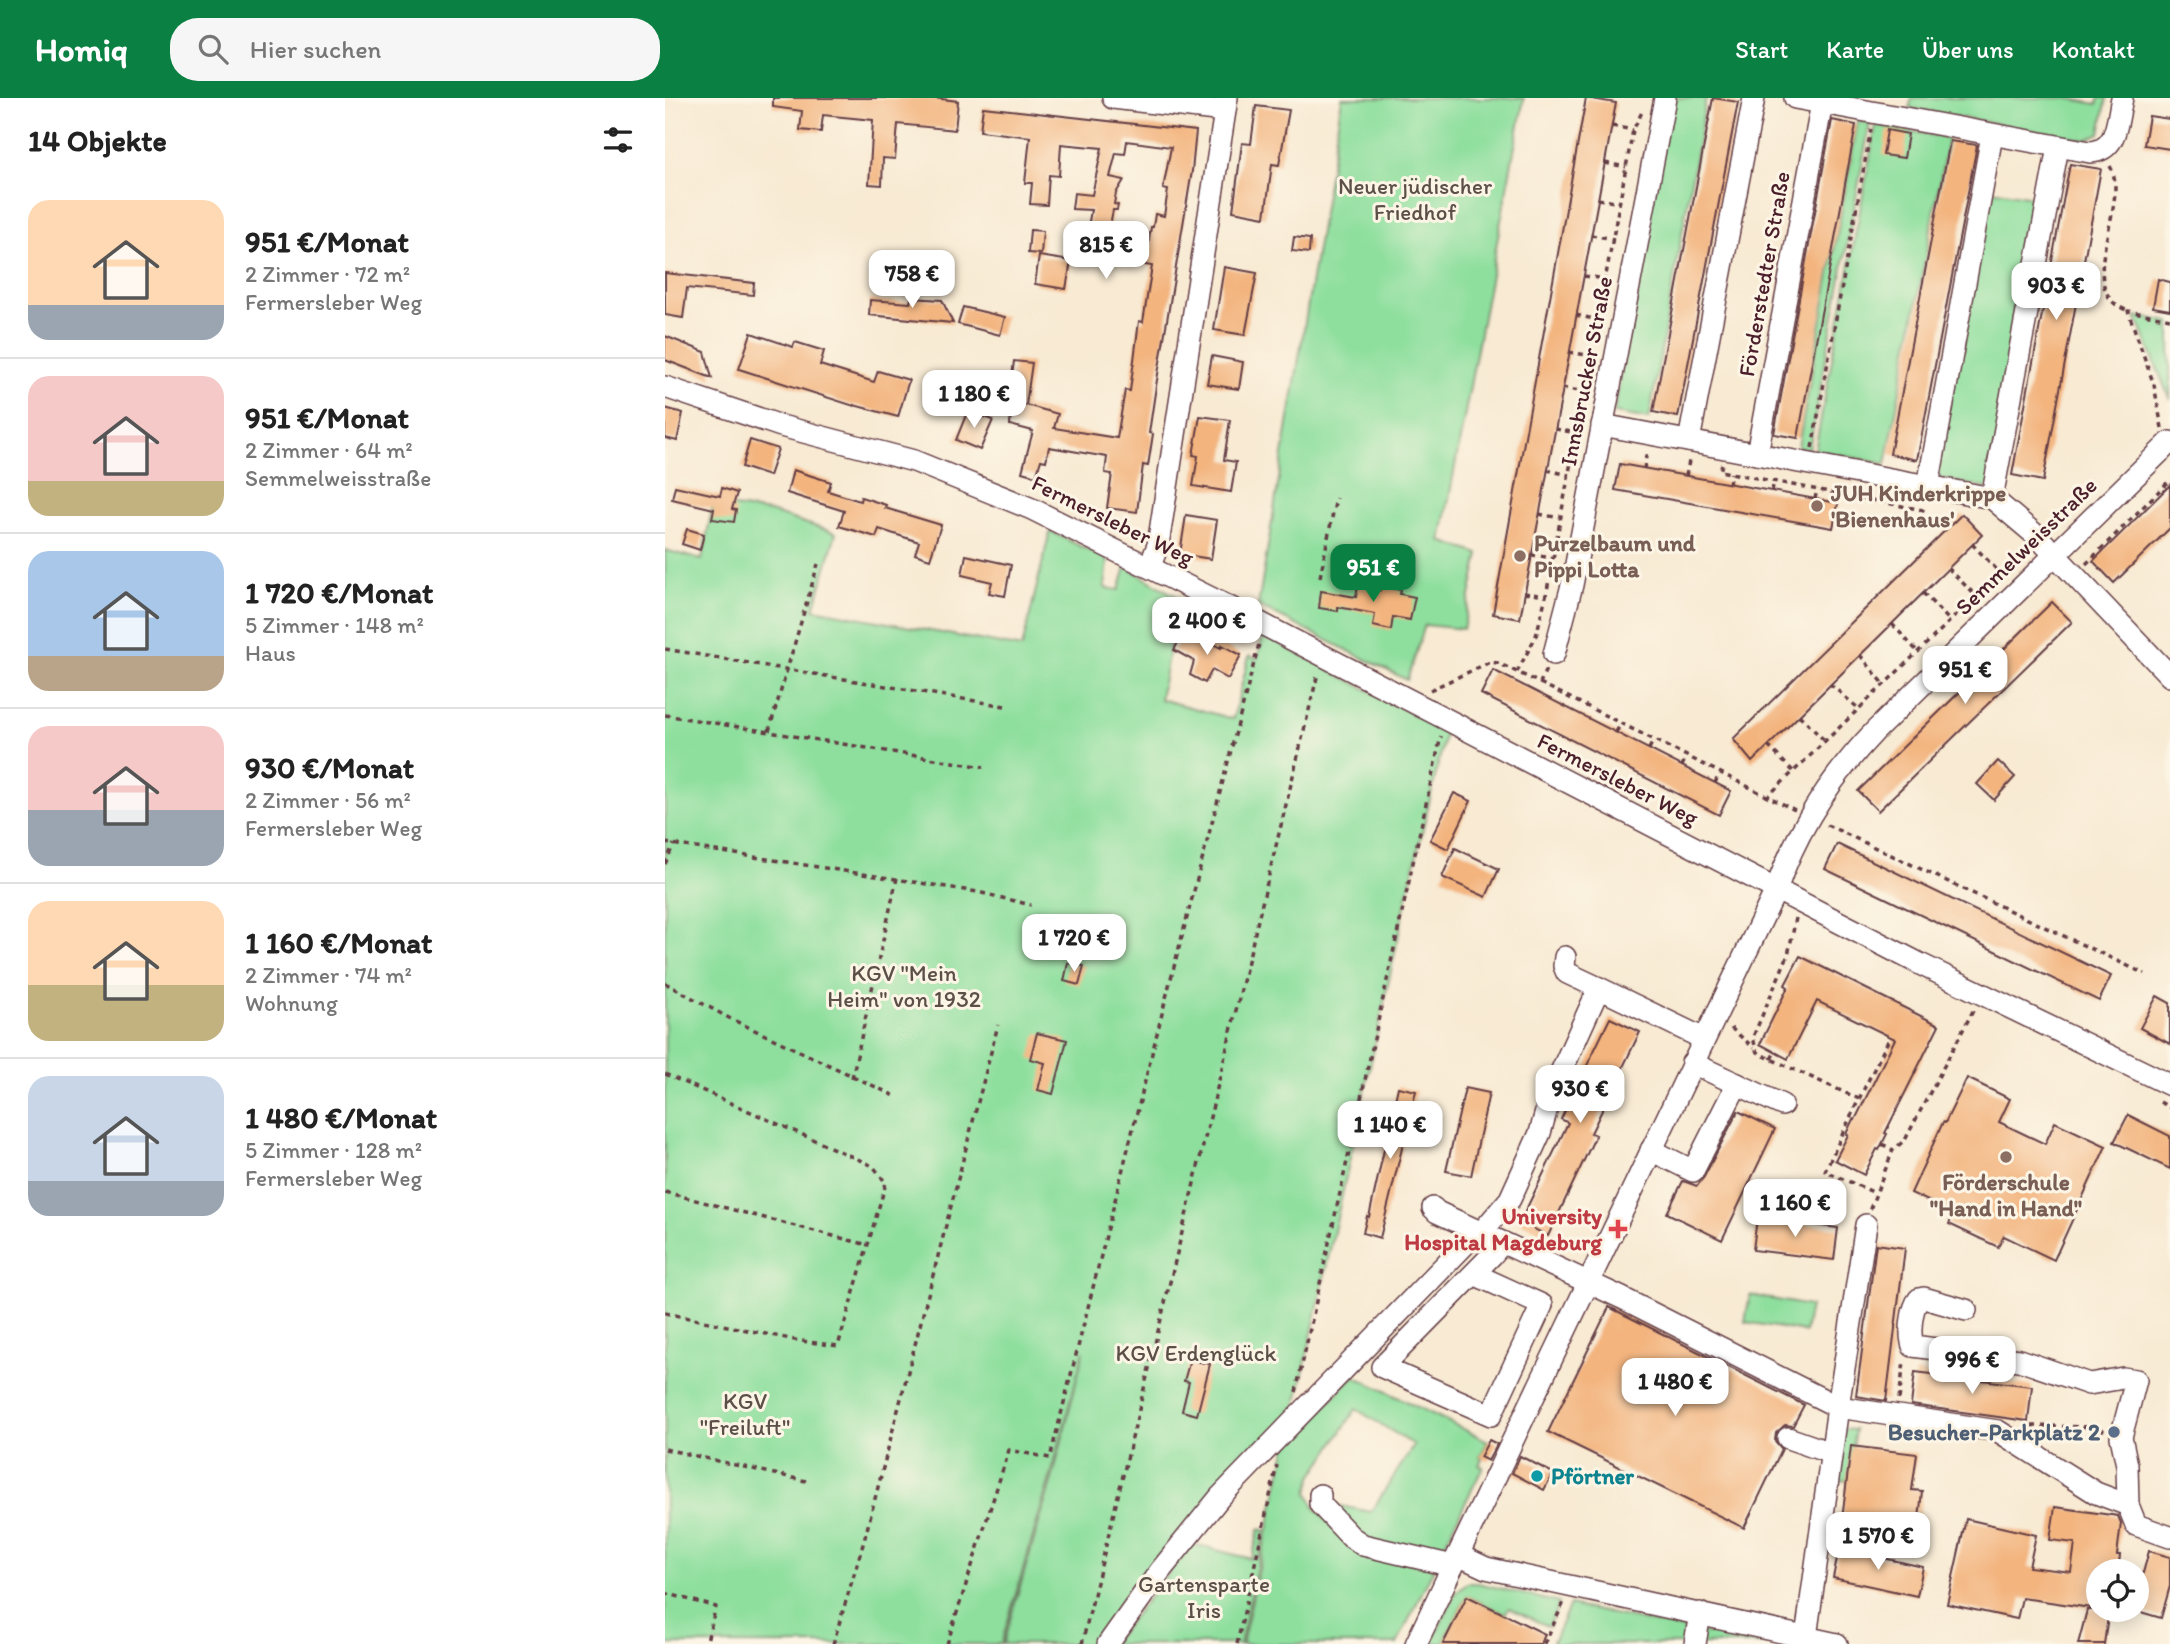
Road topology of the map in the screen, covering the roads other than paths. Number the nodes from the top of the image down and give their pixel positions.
1 (1113, 98) edge
2 (1754, 98) edge
3 (1795, 98) edge
4 (2122, 98) edge
5 (1655, 102) edge
6 (1822, 103) junction
7 (1226, 105) edge
8 (1992, 135) junction
9 (2058, 147) junction
10 (665, 387) edge
11 (1602, 425) junction
12 (1689, 441) junction
13 (2170, 442) edge
14 (1757, 454) junction
15 (1928, 486) junction
16 (1992, 498) junction
17 (2054, 554) junction
18 (1150, 566) junction
19 (1554, 654) road end
20 (2170, 676) edge
21 (1776, 890) junction
22 (1565, 957) dead end
23 (1599, 988) junction
24 (1704, 1039) junction
25 (1692, 1063) junction
26 (1737, 1084) junction
27 (2170, 1085) edge
28 (1782, 1105) dead end
29 (1651, 1150) junction
30 (1433, 1208) dead end
31 (1866, 1225) road end
32 (1479, 1233) junction
33 (1501, 1244) junction
34 (1474, 1274) junction
35 (1588, 1282) junction
36 (1966, 1310) dead end
37 (1837, 1407) junction
38 (1788, 1438) dead end
39 (1831, 1453) junction
40 (1320, 1494) dead end
41 (2128, 1505) junction
42 (2170, 1537) edge
43 (1456, 1561) junction
44 (1700, 1613) junction
45 (1806, 1637) junction
46 (1108, 1644) edge
47 (1416, 1644) edge
48 (1695, 1644) edge
49 (1837, 1644) edge

1 - 7 street
2 - 12 street, Förderstedter Straße
3 - 6 street
4 - 9 street
5 - 11 street, Innsbrucker Straße
6 - 8 street
6 - 14 street, Förderstedter Straße
7 - 18 street
8 - 9 street
8 - 15 street
9 - 16 street
10 - 18 street, Fermersleber Weg
11 - 12 street
11 - 19 street, Innsbrucker Straße
12 - 14 street
13 - 17 street, Semmelweisstraße
14 - 15 street
15 - 16 street
16 - 17 street
17 - 20 street
17 - 21 street, Semmelweisstraße
18 - 21 street, Fermersleber Weg
21 - 24 street
21 - 27 street, Fermersleber Weg
22 - 23 street
23 - 24 street
23 - 32 street
24 - 25 street
25 - 26 street
25 - 29 street
26 - 28 street
26 - 29 street
29 - 35 street
30 - 32 street
31 - 37 street
32 - 33 street
32 - 46 street
33 - 34 street
33 - 35 street
34 - 34 street
35 - 37 street
35 - 43 street
36 - 41 street
37 - 39 street
37 - 41 street
38 - 39 street
39 - 45 street
40 - 43 street
41 - 42 street
43 - 44 street
43 - 47 street
44 - 45 street
44 - 48 street
45 - 49 street

